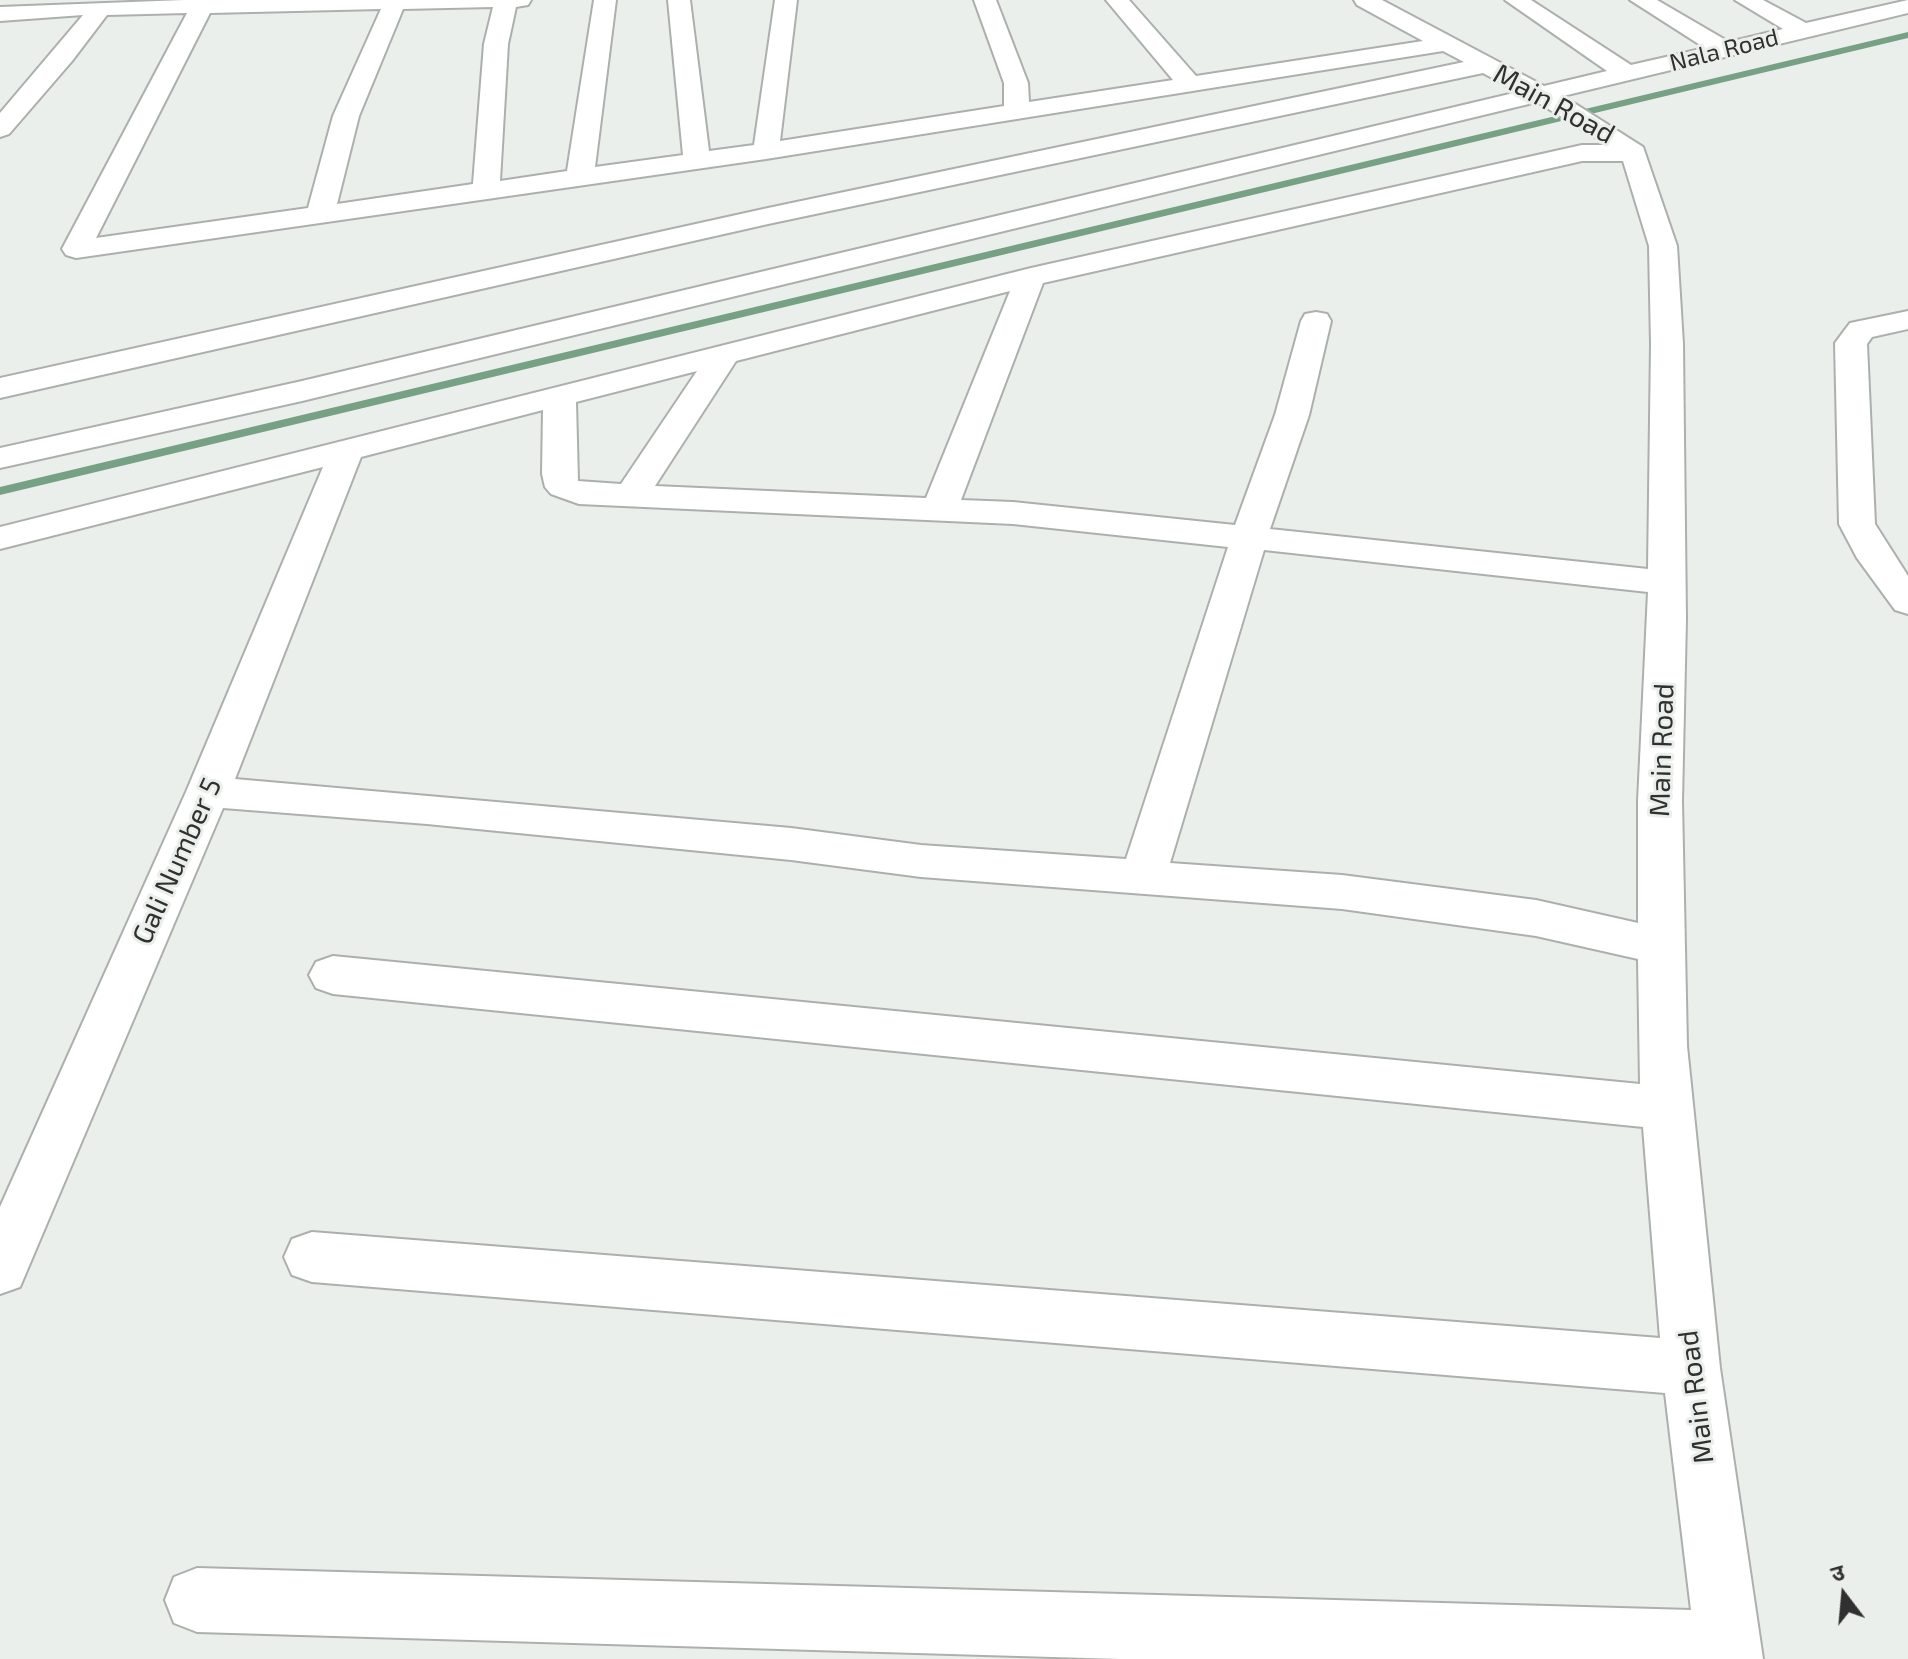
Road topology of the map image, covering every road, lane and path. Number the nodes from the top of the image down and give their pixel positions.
1 (506, 0) edge
2 (520, 0) edge
3 (605, 0) edge
4 (679, 0) edge
5 (786, 0) edge
6 (985, 0) edge
7 (1117, 0) edge
8 (1365, 0) edge
9 (1516, 0) edge
10 (1641, 0) edge
11 (1746, 0) edge
12 (1851, 0) edge
13 (317, 2) edge
14 (395, 2) junction
15 (82, 6) edge
16 (1908, 6) edge
17 (202, 7) junction
18 (1875, 14) junction
19 (4, 16) edge
20 (1803, 31) junction
21 (1446, 44) junction
22 (1726, 50) junction
23 (1485, 65) junction
24 (1627, 73) junction
25 (38, 85) junction
26 (0, 86) edge
27 (1191, 86) junction
28 (1545, 96) junction
29 (1017, 113) junction
30 (0, 129) edge
31 (1629, 148) junction
32 (766, 151) junction
33 (697, 161) junction
34 (580, 177) junction
35 (486, 191) junction
36 (320, 214) junction
37 (1031, 277) junction
38 (1908, 320) edge
39 (1316, 321) dead end
40 (724, 355) junction
41 (0, 388) edge
42 (560, 397) junction
43 (347, 450) junction
44 (0, 458) edge
45 (630, 497) junction
46 (940, 508) junction
47 (0, 538) edge
48 (1249, 540) junction
49 (1666, 582) junction
50 (1908, 602) edge
51 (208, 792) junction
52 (1143, 878) junction
53 (1660, 946) junction
54 (333, 975) dead end
55 (1667, 1108) junction
56 (312, 1257) dead end
57 (0, 1269) edge
58 (1691, 1368) junction
59 (197, 1600) dead end
60 (1729, 1651) edge

1 - 2 street
1 - 14 street
1 - 35 street
3 - 34 street
4 - 33 street
5 - 32 street
6 - 29 street
7 - 27 street
8 - 21 street, Main Road
9 - 24 street
10 - 22 street
11 - 20 street
12 - 18 street
13 - 14 street
13 - 17 street
14 - 36 street
15 - 17 street
15 - 19 street
15 - 25 street
16 - 18 street, Nala Road
17 - 36 street
18 - 20 street, Nala Road
20 - 22 street, Nala Road
21 - 23 street, Main Road
21 - 27 street
22 - 24 street, Nala Road
23 - 28 street, Main Road
23 - 41 street
24 - 28 street, Nala Road
25 - 26 street
25 - 30 street
27 - 29 street
28 - 31 street, Main Road
28 - 44 street, Nala Road
29 - 32 street
31 - 37 street
31 - 49 street, Main Road
32 - 33 street
33 - 34 street
34 - 35 street
35 - 36 street
37 - 40 street
37 - 46 street
38 - 50 street
39 - 48 street
40 - 42 street
40 - 45 street
42 - 43 street
42 - 45 street
43 - 47 street
43 - 51 street, Gali Number 5
45 - 46 street
46 - 48 street
48 - 49 street
48 - 52 street
49 - 53 street, Main Road
51 - 52 street
51 - 57 street, Gali Number 5
52 - 53 street
53 - 55 street, Main Road
54 - 55 street
55 - 58 street, Main Road
56 - 58 street
58 - 60 street, Main Road
59 - 60 street

